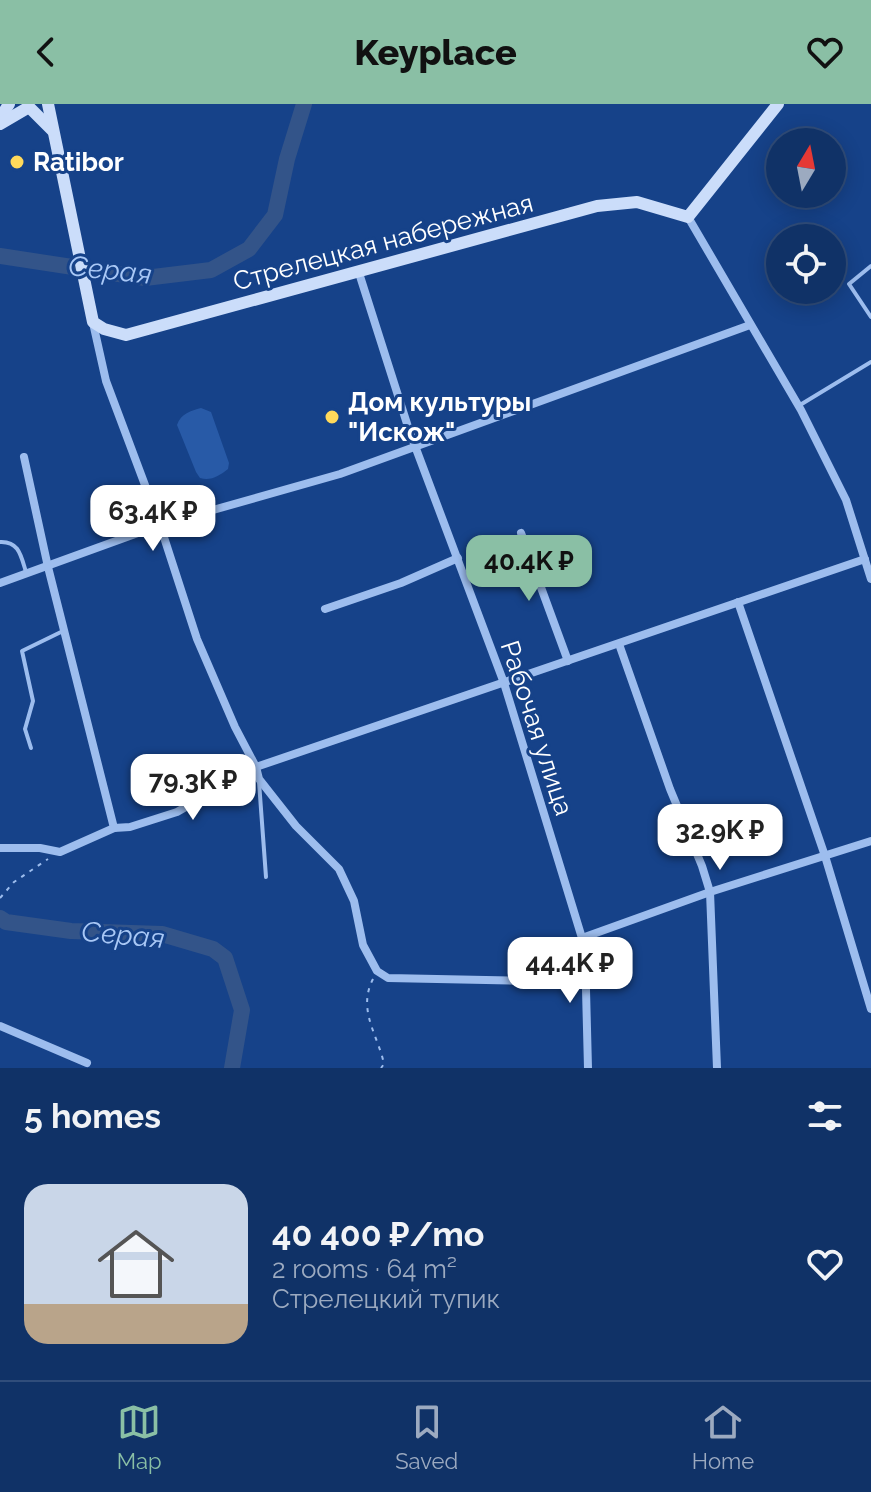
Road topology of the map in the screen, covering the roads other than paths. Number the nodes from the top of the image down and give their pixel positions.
1 (9, 104) edge
2 (48, 104) edge
3 (778, 104) edge
4 (31, 105) edge
5 (0, 121) edge
6 (52, 130) junction
7 (688, 217) junction
8 (871, 266) edge
9 (359, 273) junction
10 (871, 317) edge
11 (93, 322) junction
12 (750, 325) junction
13 (871, 362) edge
14 (798, 407) junction
15 (415, 445) junction
16 (24, 457) dead end
17 (160, 525) junction
18 (521, 533) dead end
19 (0, 542) edge
20 (458, 558) junction
21 (865, 559) junction
22 (48, 567) junction
23 (27, 574) junction
24 (871, 579) edge
25 (0, 583) edge
26 (738, 602) junction
27 (325, 609) dead end
28 (63, 631) junction
29 (619, 644) junction
30 (568, 661) junction
31 (504, 683) junction
32 (31, 748) dead end
33 (256, 767) junction
34 (259, 779) junction
35 (114, 828) junction
36 (871, 841) edge
37 (0, 848) edge
38 (825, 856) junction
39 (266, 877) dead end
40 (710, 892) junction
41 (582, 938) junction
42 (586, 982) junction
43 (871, 1009) edge
44 (0, 1026) edge
45 (87, 1063) dead end
46 (588, 1068) edge
47 (717, 1068) edge

1 - 5 street
2 - 6 street
3 - 7 street
4 - 5 street
4 - 6 street
6 - 11 street
7 - 9 street, Стрелецкая набережная
7 - 12 street
8 - 10 lane
9 - 11 street, Стрелецкая набережная
9 - 15 street, Рабочая улица
11 - 17 street
12 - 14 street
12 - 15 street
13 - 14 lane
14 - 21 street
15 - 17 street
15 - 20 street, Рабочая улица
16 - 22 street
17 - 22 street
17 - 33 street
18 - 30 street
19 - 23 lane
20 - 27 street
20 - 31 street, Рабочая улица
21 - 24 street
21 - 26 street
22 - 23 street
22 - 28 street
23 - 25 street
26 - 29 street
26 - 38 street
28 - 32 lane
28 - 35 street
29 - 30 street
29 - 40 street
30 - 31 street
31 - 33 street
31 - 41 street, Рабочая улица
33 - 34 street
33 - 35 street
34 - 39 lane
34 - 42 street
35 - 37 street
36 - 38 street
38 - 40 street
38 - 43 street
40 - 41 street
40 - 47 street
41 - 42 street, Рабочая улица
42 - 46 street, Рабочая улица
44 - 45 street

